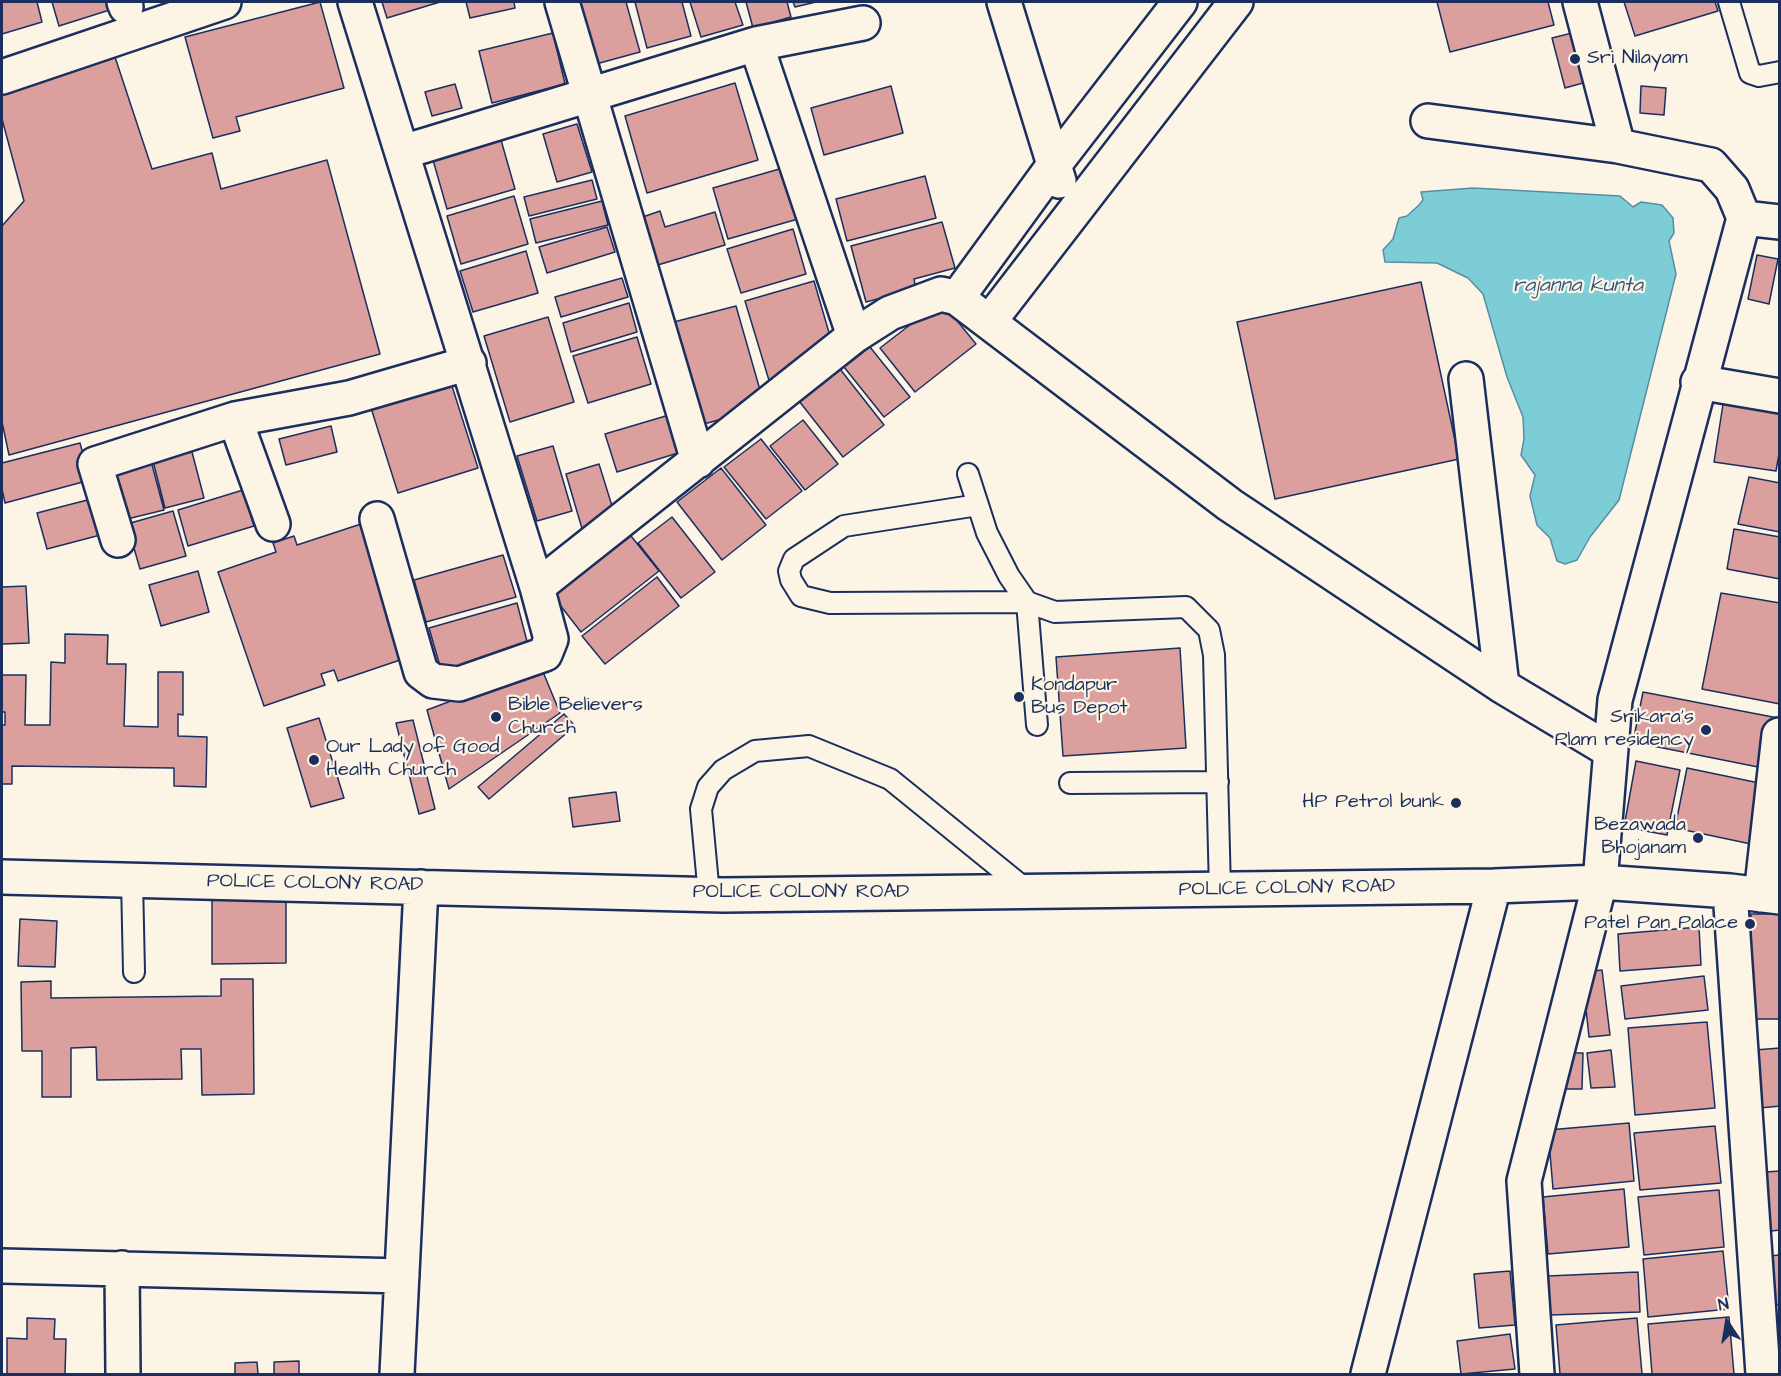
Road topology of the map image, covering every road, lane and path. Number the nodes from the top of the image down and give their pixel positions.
1 (224, 2) edge
2 (355, 2) edge
3 (562, 2) edge
4 (1004, 2) edge
5 (1180, 2) edge
6 (1236, 2) edge
7 (1580, 2) edge
8 (1729, 2) edge
9 (863, 23) dead end
10 (756, 44) junction
11 (1779, 72) edge
12 (2, 78) edge
13 (590, 94) junction
14 (1428, 122) dead end
15 (1618, 146) junction
16 (403, 152) junction
17 (1054, 165) junction
18 (1071, 217) junction
19 (1744, 218) junction
20 (1779, 222) edge
21 (957, 298) junction
22 (989, 322) junction
23 (854, 336) junction
24 (469, 363) junction
25 (1466, 379) dead end
26 (1698, 382) junction
27 (1779, 396) edge
28 (235, 419) junction
29 (698, 461) junction
30 (968, 474) dead end
31 (978, 505) junction
32 (377, 519) dead end
33 (273, 524) dead end
34 (118, 540) dead end
35 (537, 587) junction
36 (1027, 602) junction
37 (1502, 686) junction
38 (1037, 725) dead end
39 (1779, 735) edge
40 (1609, 750) junction
41 (1218, 782) junction
42 (1070, 783) dead end
43 (2, 877) edge
44 (132, 880) junction
45 (1600, 882) junction
46 (1494, 886) junction
47 (421, 887) junction
48 (1220, 890) junction
49 (1028, 891) junction
50 (1757, 894) edge
51 (709, 895) junction
52 (134, 972) dead end
53 (2, 1266) edge
54 (122, 1268) junction
55 (402, 1276) junction
56 (123, 1374) edge
57 (397, 1374) edge
58 (1368, 1374) edge
59 (1537, 1374) edge
60 (1763, 1374) edge

1 - 12 street
2 - 16 street
3 - 13 street
4 - 17 street
5 - 17 street
6 - 18 street
7 - 15 street
8 - 11 lane
9 - 10 street
10 - 13 street
10 - 23 street
13 - 16 street
13 - 29 street
14 - 15 street
15 - 19 street
16 - 24 street
17 - 18 street
17 - 21 street
18 - 22 street
19 - 20 street
19 - 26 street
21 - 22 street
21 - 23 street
22 - 37 street
23 - 29 street
24 - 28 street
24 - 35 street
25 - 37 street
26 - 27 street
26 - 40 street
28 - 33 street
28 - 34 street
29 - 35 street
30 - 31 lane
31 - 36 lane
31 - 36 lane
32 - 35 street
36 - 38 lane
36 - 41 lane
37 - 40 street
39 - 50 street
40 - 45 street
41 - 42 lane
41 - 48 lane
43 - 44 street, POLICE COLONY ROAD
44 - 47 street, POLICE COLONY ROAD
44 - 52 lane
45 - 46 street, POLICE COLONY ROAD
45 - 50 street
45 - 59 street
46 - 48 street, POLICE COLONY ROAD
46 - 58 street
47 - 51 street, POLICE COLONY ROAD
47 - 55 street
48 - 49 street, POLICE COLONY ROAD
49 - 51 street, POLICE COLONY ROAD
49 - 51 lane
50 - 60 street
53 - 54 street
54 - 55 street
54 - 56 street
55 - 57 street

